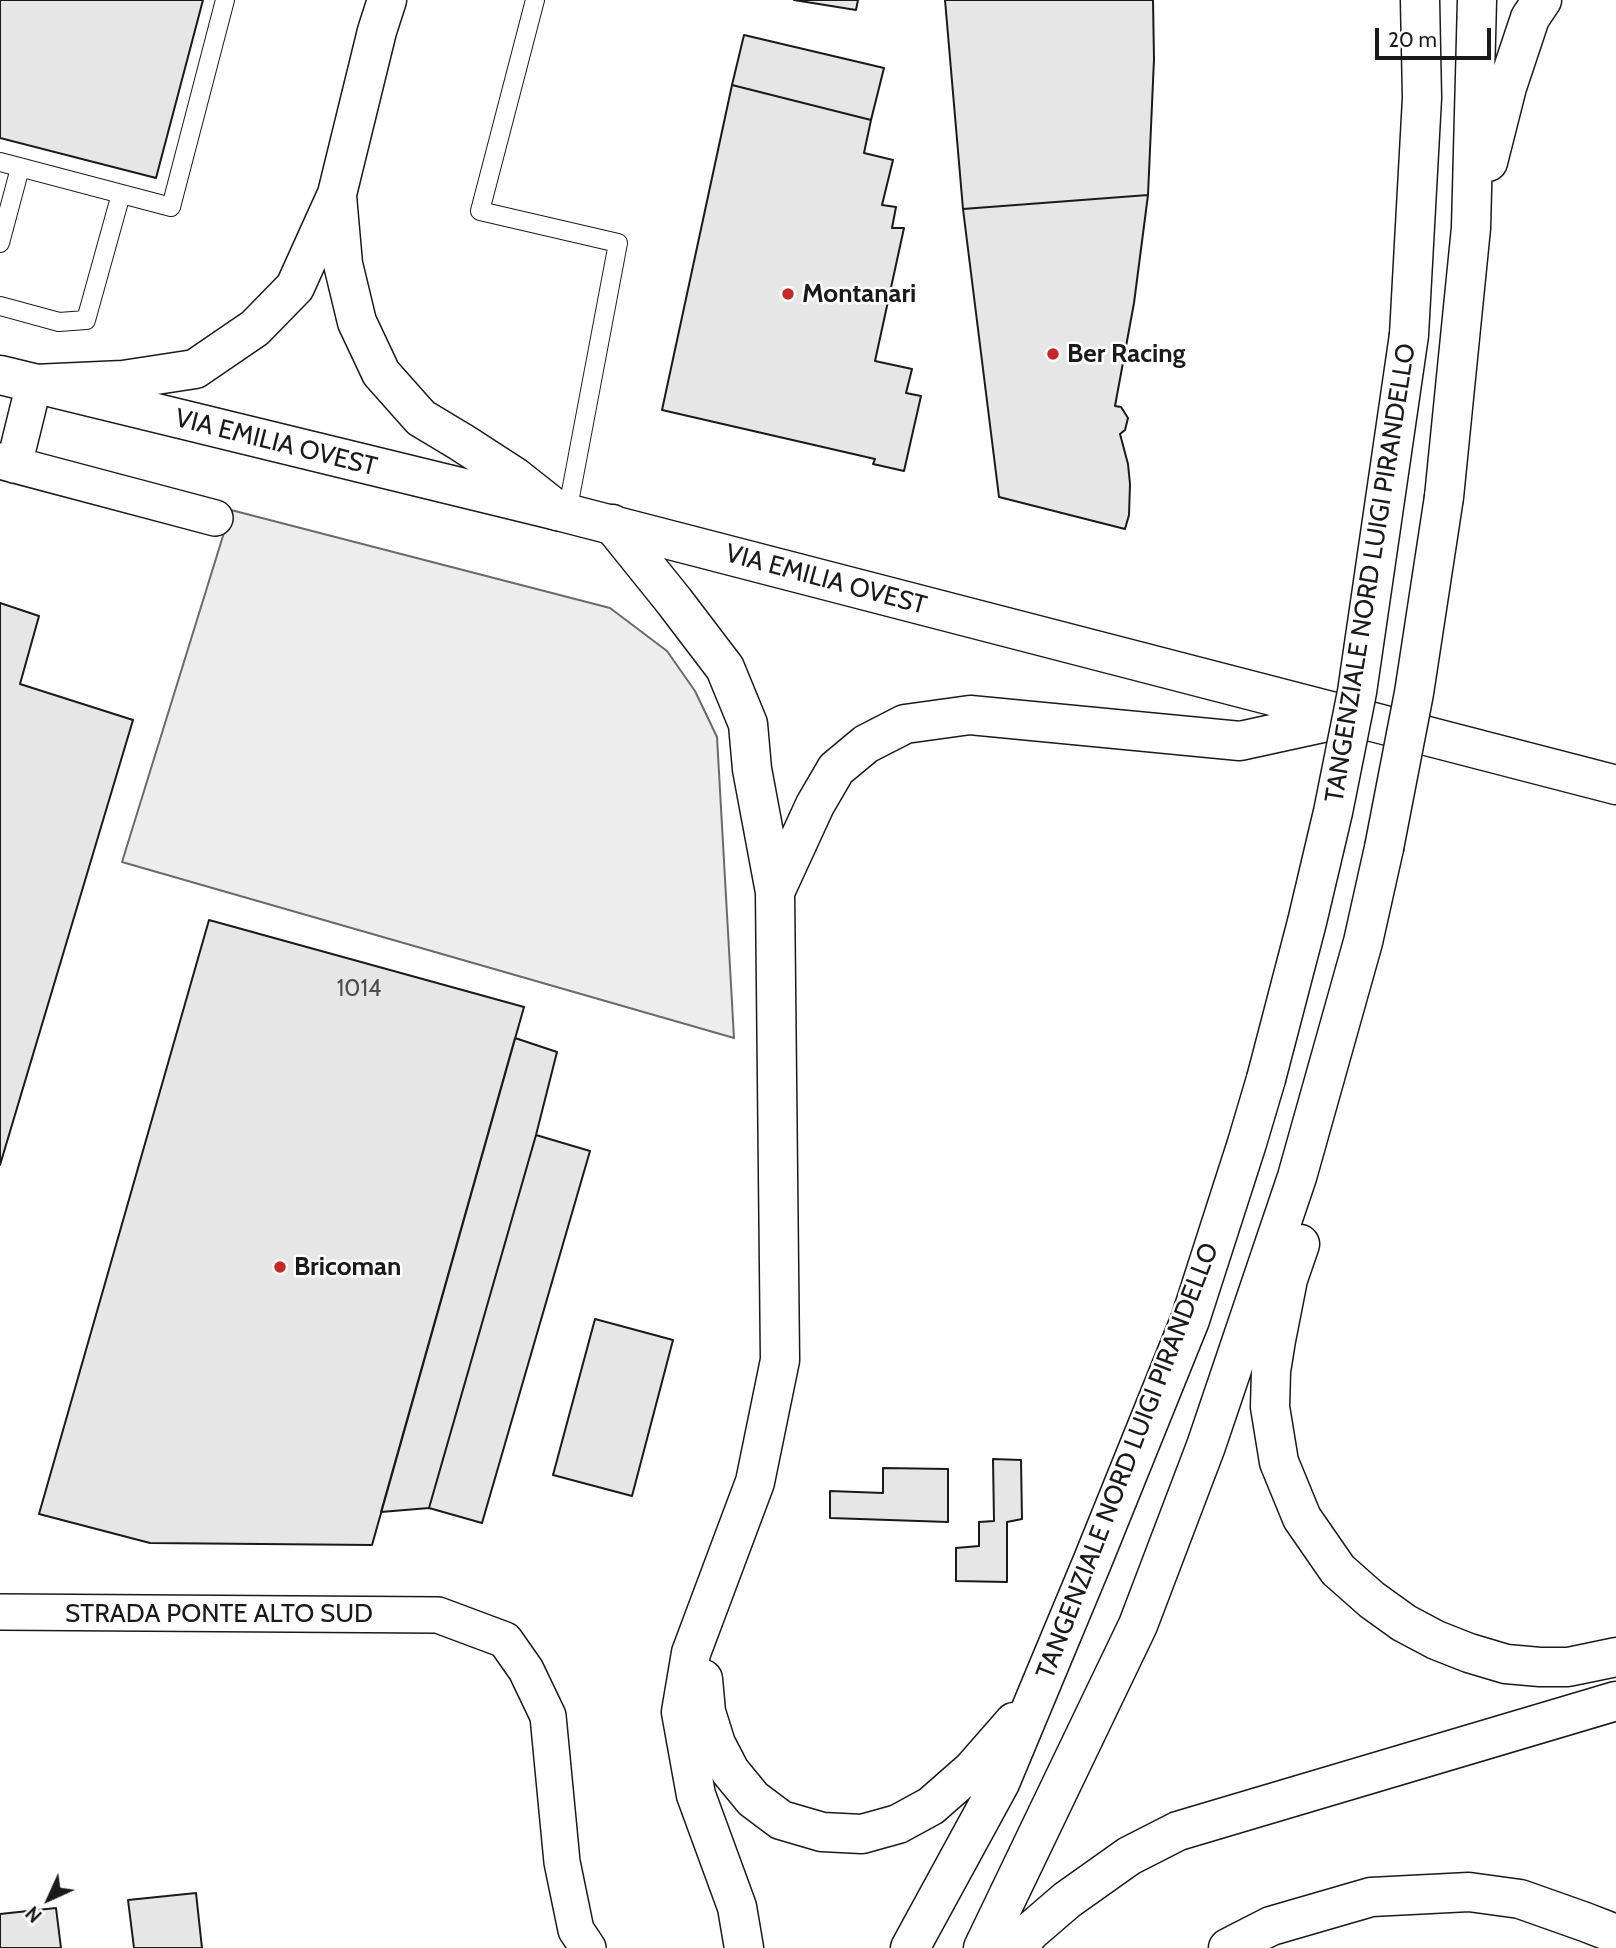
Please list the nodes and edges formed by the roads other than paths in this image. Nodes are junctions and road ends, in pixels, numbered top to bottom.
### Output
1 (225, 0) edge
2 (387, 0) edge
3 (535, 0) edge
4 (1420, 0) edge
5 (1477, 0) edge
6 (1542, 0) edge
7 (0, 162) edge
8 (20, 167) junction
9 (121, 194) junction
10 (337, 194) junction
11 (1471, 228) junction
12 (0, 243) edge
13 (0, 306) edge
14 (17, 380) edge
15 (7, 463) edge
16 (562, 512) junction
17 (215, 518) dead end
18 (612, 524) junction
19 (1350, 717) junction
20 (1616, 785) edge
21 (775, 892) junction
22 (1318, 1105) junction
23 (0, 1612) edge
24 (700, 1628) junction
25 (1616, 1657) edge
26 (1034, 1699) junction
27 (1616, 1701) edge
28 (1616, 1934) edge
29 (588, 1948) edge
30 (744, 1948) edge
31 (910, 1948) edge
32 (983, 1948) edge
33 (1016, 1948) edge
34 (1228, 1948) edge

1 - 9 lane
2 - 10 main road
3 - 16 lane
4 - 26 main road, TANGENZIALE NORD LUIGI PIRANDELLO, bridge
5 - 11 main road, TANGENZIALE NORD LUIGI PIRANDELLO
6 - 11 main road
7 - 8 lane
8 - 9 lane
8 - 12 lane
9 - 13 lane
10 - 14 main road
10 - 16 main road
11 - 22 main road, TANGENZIALE NORD LUIGI PIRANDELLO, bridge
14 - 15 street
14 - 16 main road, VIA EMILIA OVEST
15 - 17 street
16 - 18 main road, VIA EMILIA OVEST
18 - 19 main road, VIA EMILIA OVEST
18 - 21 main road
19 - 20 main road, VIA EMILIA OVEST
19 - 21 main road
21 - 24 main road
22 - 25 main road
22 - 32 main road, TANGENZIALE NORD LUIGI PIRANDELLO
23 - 29 street, STRADA PONTE ALTO SUD
24 - 26 main road
24 - 30 main road
26 - 31 main road, TANGENZIALE NORD LUIGI PIRANDELLO
27 - 33 main road
28 - 34 main road

